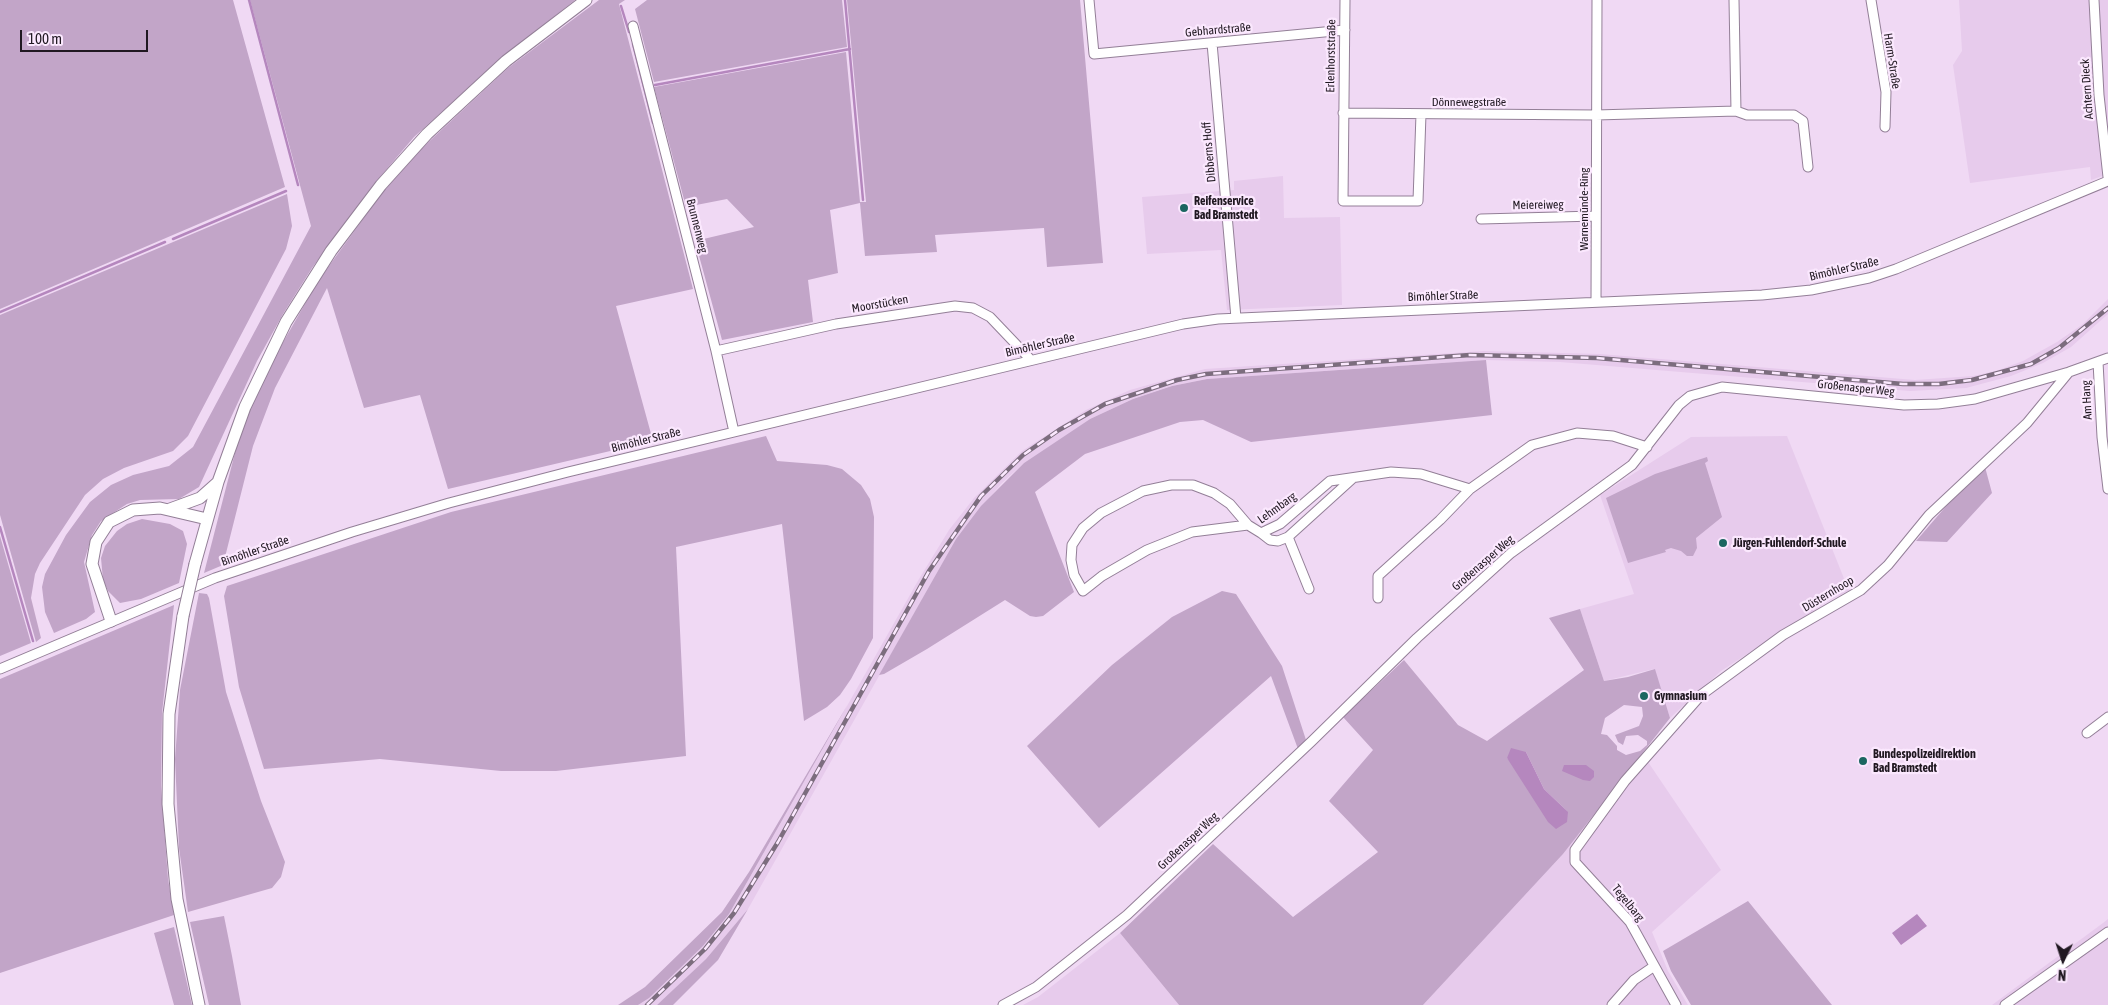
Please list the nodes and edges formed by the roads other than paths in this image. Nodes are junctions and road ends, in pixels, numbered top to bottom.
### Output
1 (586, 0) edge
2 (1089, 0) edge
3 (1345, 0) edge
4 (1597, 0) edge
5 (1734, 0) edge
6 (1871, 0) edge
7 (2094, 0) edge
8 (633, 26) dead end
9 (1345, 30) junction
10 (1212, 43) junction
11 (1736, 111) junction
12 (1342, 113) junction
13 (1421, 114) junction
14 (1596, 115) junction
15 (1885, 127) dead end
16 (1808, 167) dead end
17 (2108, 176) edge
18 (2108, 181) edge
19 (1596, 216) junction
20 (1481, 218) dead end
21 (1596, 302) junction
22 (1236, 318) junction
23 (716, 351) junction
24 (2108, 358) edge
25 (1030, 360) junction
26 (2098, 362) junction
27 (2069, 372) junction
28 (734, 432) junction
29 (2105, 437) edge
30 (1647, 447) junction
31 (1352, 479) junction
32 (218, 482) junction
33 (1470, 489) junction
34 (2108, 489) edge
35 (169, 509) junction
36 (207, 519) junction
37 (1248, 525) junction
38 (1261, 533) junction
39 (1288, 537) junction
40 (1309, 589) dead end
41 (1378, 598) dead end
42 (111, 621) junction
43 (0, 669) edge
44 (2108, 717) edge
45 (2087, 733) dead end
46 (1575, 862) joint
47 (2108, 932) edge
48 (1654, 967) junction
49 (199, 1005) edge
50 (1003, 1005) edge
51 (1612, 1005) edge
52 (1676, 1005) edge
53 (2005, 1005) edge

1 - 32 main road
2 - 10 street, Gebhardstraße
3 - 9 street, Erlenhorststraße
4 - 14 street, Warnemünde-Ring
5 - 11 street
6 - 15 street, Harm-Straße
7 - 17 street, Achtern Dieck
8 - 23 street, Brunnenweg
9 - 10 street, Gebhardstraße
9 - 12 street, Erlenhorststraße
10 - 22 street, Dibberns Hoff
11 - 14 street
11 - 16 street
12 - 13 street, Dönnewegstraße
12 - 13 street, Erlenhorststraße
13 - 14 street, Dönnewegstraße
14 - 19 street, Warnemünde-Ring
18 - 21 street, Bimöhler Straße
19 - 20 street, Meiereiweg
19 - 21 street, Warnemünde-Ring
21 - 22 street, Bimöhler Straße
22 - 25 street, Bimöhler Straße
23 - 25 street, Moorstücken
23 - 28 street, Brunnenweg
24 - 26 street
25 - 28 street, Bimöhler Straße
26 - 27 street
26 - 29 street, Am Hang
27 - 30 street, Großenasper Weg
27 - 46 street, Düsternhoop
28 - 42 street, Bimöhler Straße
29 - 34 street, Am Hang
30 - 33 street
30 - 50 street, Großenasper Weg
31 - 33 street, Lehmbarg
31 - 38 street, Lehmbarg
31 - 39 street
32 - 35 main road
32 - 36 main road
33 - 41 street
35 - 36 main road
35 - 42 main road
36 - 49 main road, bridge
37 - 37 street
37 - 38 street
38 - 39 street, Lehmbarg
39 - 40 street
42 - 43 street, Bimöhler Straße
44 - 45 street
46 - 48 street, Tegelbarg
47 - 53 street
48 - 51 street
48 - 52 street, Tegelbarg

